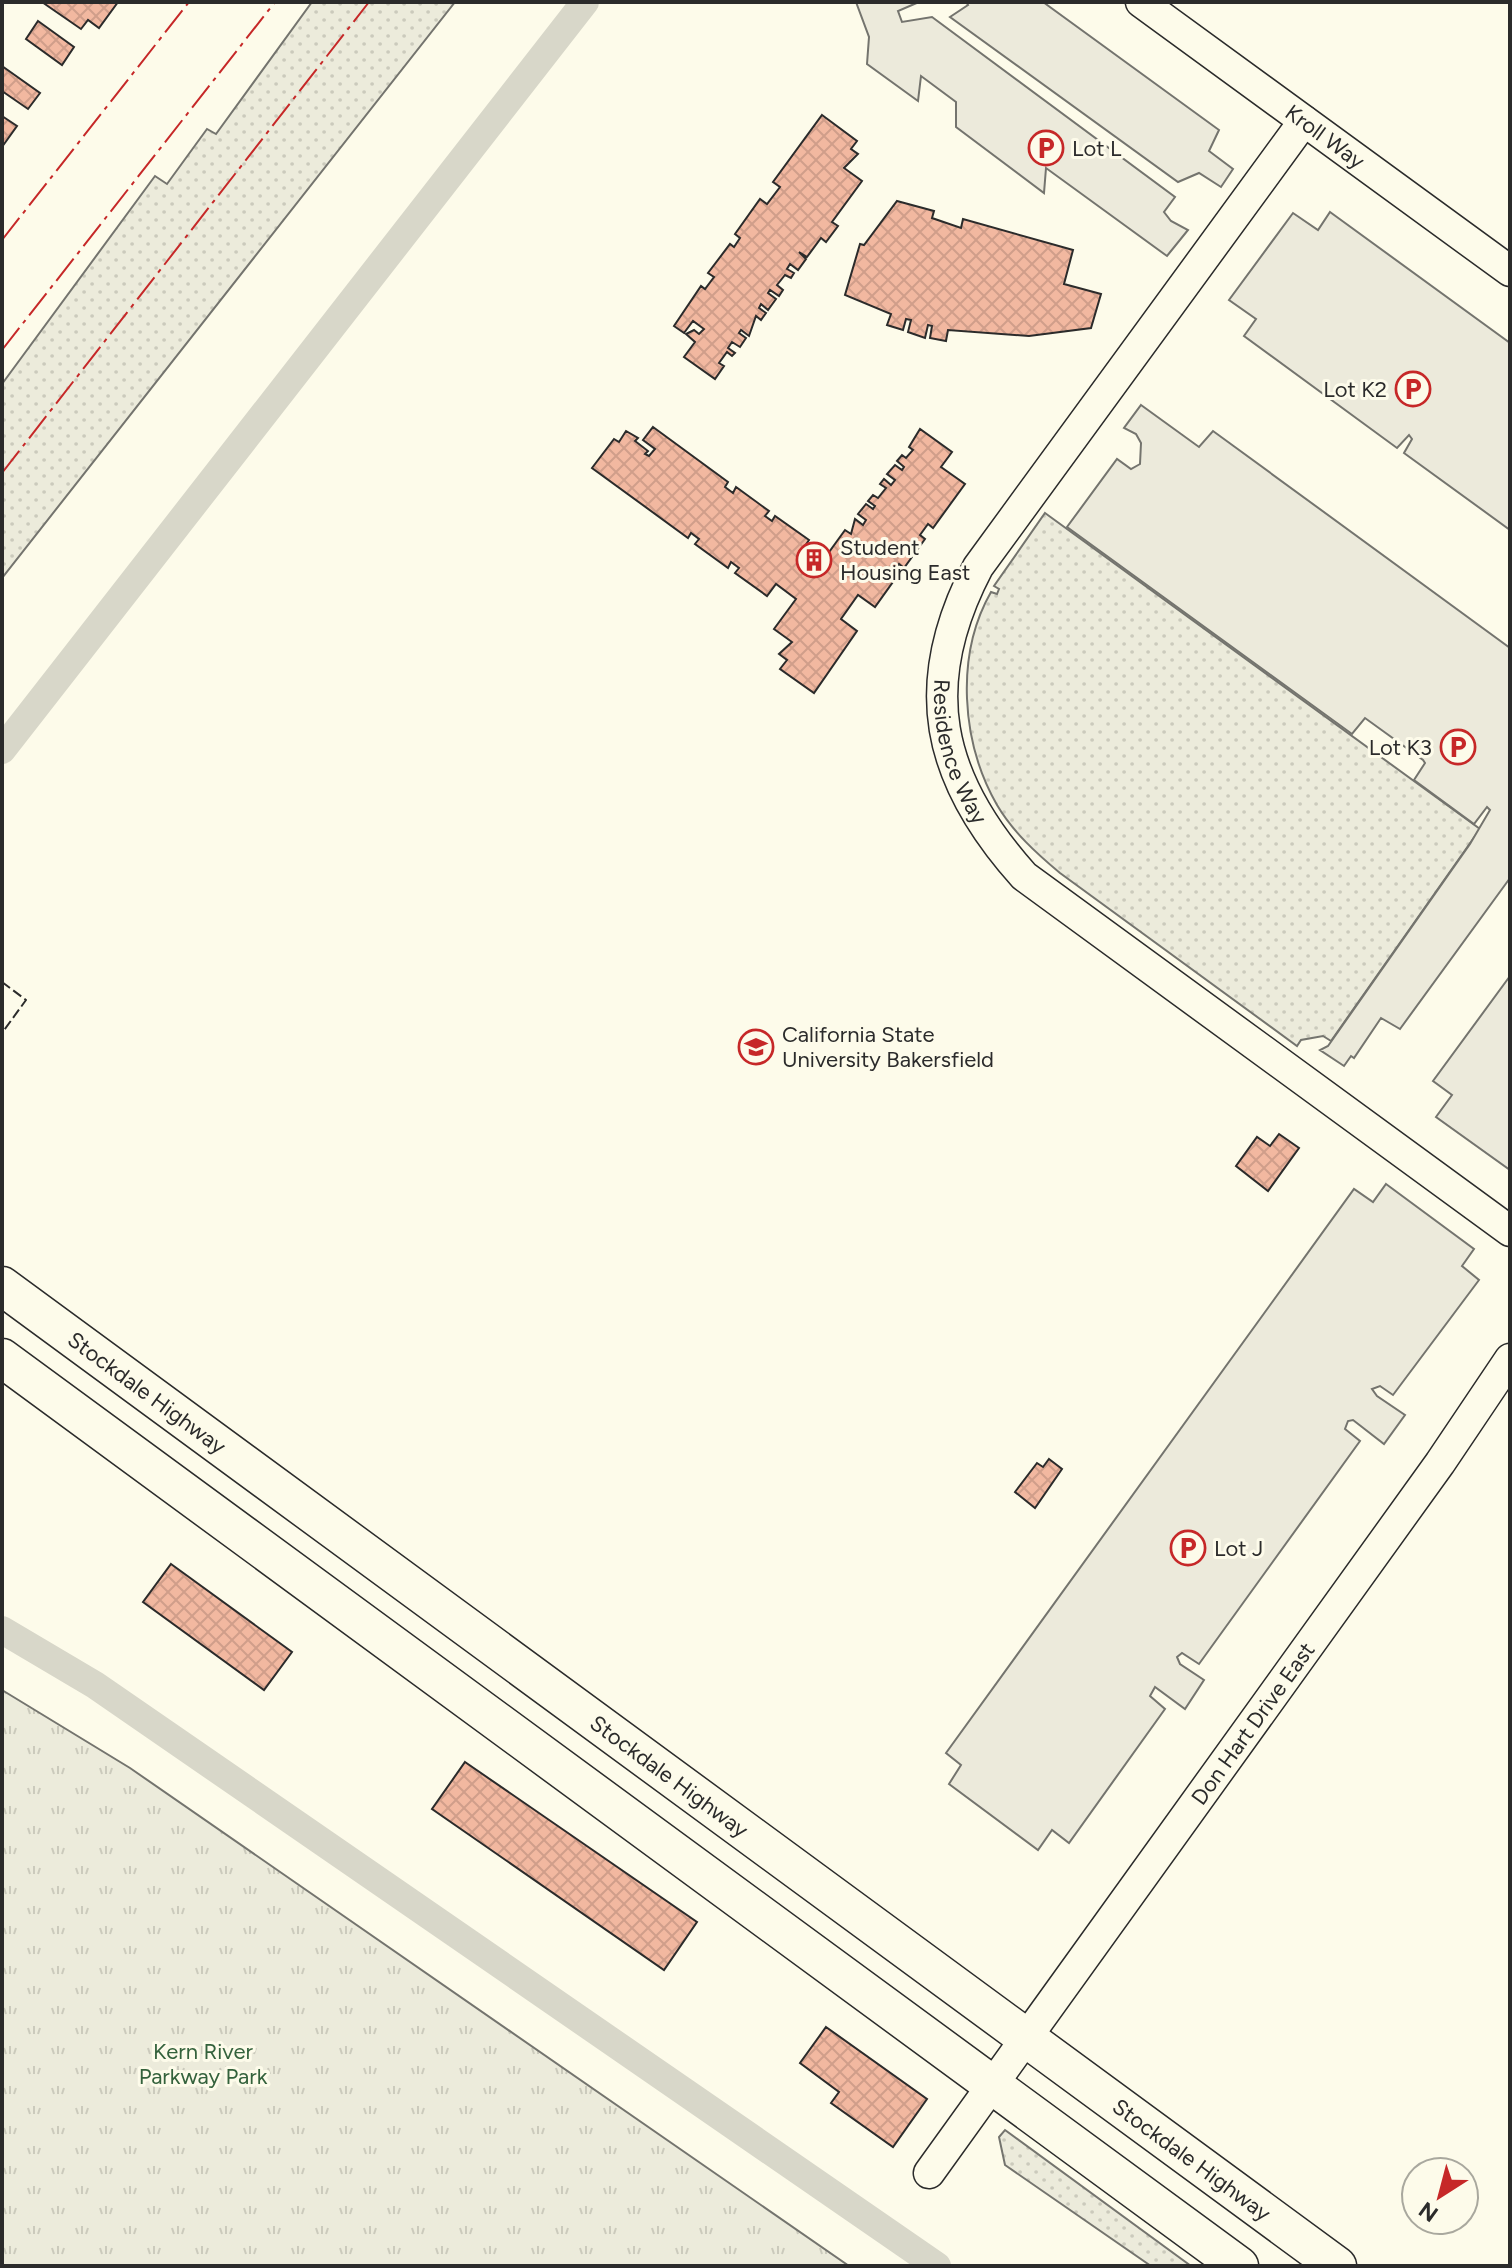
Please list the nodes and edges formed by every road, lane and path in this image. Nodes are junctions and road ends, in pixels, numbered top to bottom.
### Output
1 (1141, 2) edge
2 (1304, 121) junction
3 (1510, 271) edge
4 (1510, 1231) edge
5 (2, 1286) edge
6 (2, 1317) edge
7 (74, 1338) junction
8 (2, 1358) edge
9 (1510, 1359) edge
10 (1025, 2037) junction
11 (992, 2084) junction
12 (929, 2173) dead end
13 (1239, 2266) edge
14 (1337, 2266) edge

1 - 2 street, Kroll Way
2 - 3 street, Kroll Way
2 - 4 street, Residence Way
5 - 7 main road, Stockdale Highway
6 - 7 main road
7 - 10 main road, Stockdale Highway
8 - 11 main road
9 - 10 street, Don Hart Drive East
10 - 11 street, Don Hart Drive East
10 - 14 main road, Stockdale Highway
11 - 12 street, Don Hart Drive East
11 - 13 main road

